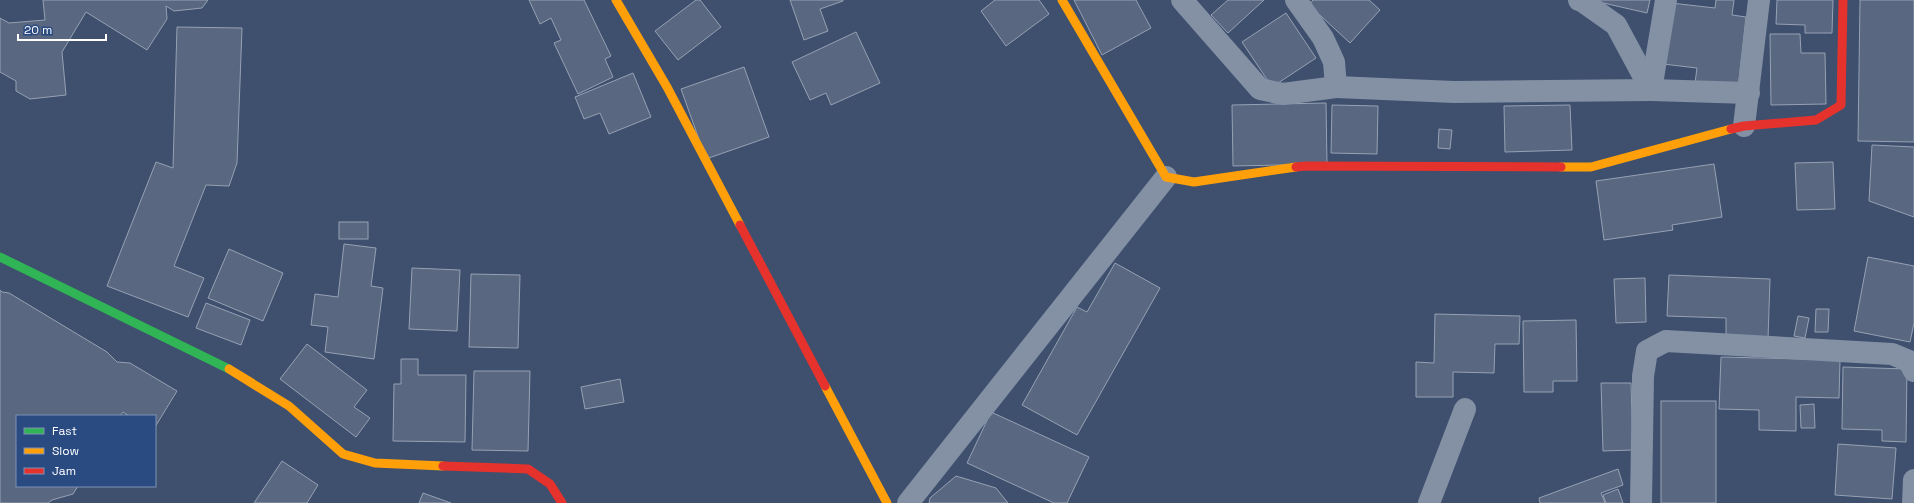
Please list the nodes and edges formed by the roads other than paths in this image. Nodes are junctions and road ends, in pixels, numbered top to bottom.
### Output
1 (616, 0) edge
2 (1062, 0) edge
3 (1182, 0) edge
4 (1296, 0) edge
5 (1581, 0) edge
6 (1666, 0) edge
7 (1759, 0) edge
8 (1843, 0) edge
9 (1336, 87) junction
10 (1651, 90) junction
11 (1749, 94) junction
12 (1744, 126) junction
13 (1166, 176) junction
14 (0, 257) edge
15 (1914, 371) edge
16 (1465, 409) dead end
17 (1914, 480) edge
18 (562, 503) edge
19 (887, 503) edge
20 (908, 503) edge
21 (1429, 503) edge
22 (1641, 503) edge
23 (1913, 503) edge

1 - 19 street
2 - 13 street
3 - 9 street
4 - 9 street
5 - 10 street
6 - 10 street
7 - 11 street
8 - 12 street
9 - 10 street
10 - 11 street
11 - 12 street
12 - 13 street
13 - 20 street
14 - 18 street
15 - 22 street
16 - 21 street
17 - 23 street

